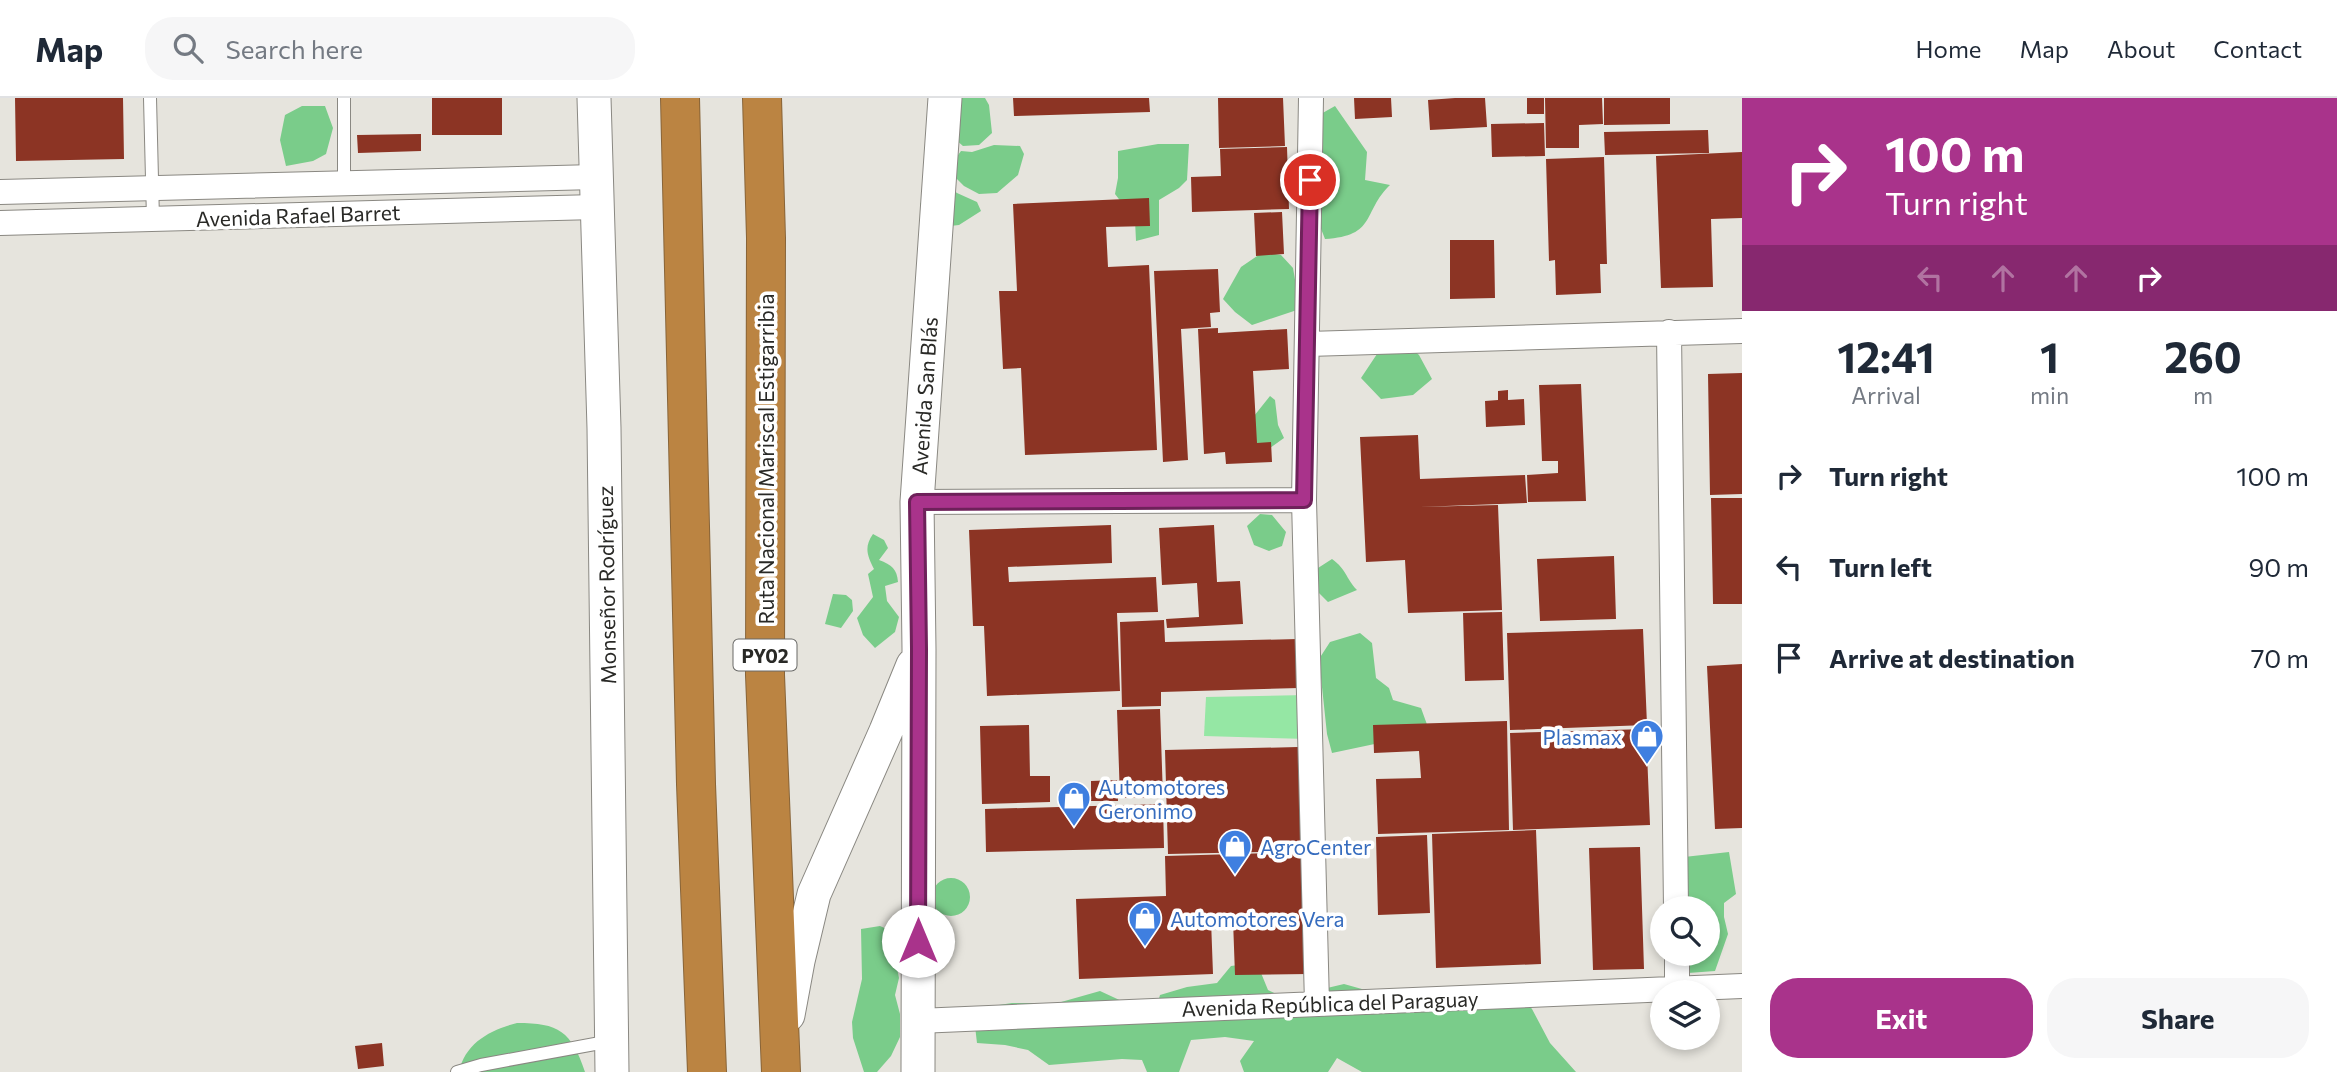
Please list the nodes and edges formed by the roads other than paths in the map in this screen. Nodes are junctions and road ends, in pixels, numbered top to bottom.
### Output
1 (150, 98) edge
2 (344, 98) edge
3 (594, 98) edge
4 (680, 98) edge
5 (762, 98) edge
6 (945, 98) edge
7 (1311, 98) edge
8 (344, 183) junction
9 (152, 188) junction
10 (0, 192) edge
11 (596, 192) junction
12 (153, 219) junction
13 (0, 223) edge
14 (1742, 331) edge
15 (1669, 332) junction
16 (1308, 344) junction
17 (1304, 500) junction
18 (917, 502) junction
19 (919, 649) junction
20 (1676, 896) edge
21 (1742, 986) edge
22 (1720, 987) edge
23 (1650, 989) edge
24 (1317, 1004) junction
25 (918, 1021) junction
26 (706, 1033) junction
27 (611, 1056) edge
28 (781, 1065) edge
29 (457, 1072) edge
30 (695, 1072) edge
31 (707, 1072) edge
32 (918, 1072) edge

1 - 9 lane
2 - 8 lane
3 - 11 street, Monseñor Rodríguez
4 - 26 highway
5 - 28 highway, Ruta Nacional Mariscal Estigarribia / PY02
6 - 18 street, Avenida San Blás
7 - 16 street
8 - 9 street, Avenida Rafael Barret
8 - 11 street, Avenida Rafael Barret
9 - 10 street, Avenida Rafael Barret
9 - 12 lane
11 - 12 street, Avenida Rafael Barret
11 - 27 street, Monseñor Rodríguez
12 - 13 street, Avenida Rafael Barret
14 - 15 street
15 - 16 street
15 - 20 street
16 - 17 street
17 - 18 street
17 - 24 street
18 - 19 street, Avenida San Blás
19 - 25 street, Avenida San Blás
19 - 28 street
21 - 22 street, Avenida República del Paraguay
23 - 24 street, Avenida República del Paraguay
24 - 25 street, Avenida República del Paraguay
25 - 32 street, Avenida San Blás
26 - 30 street
26 - 31 highway
27 - 29 lane

